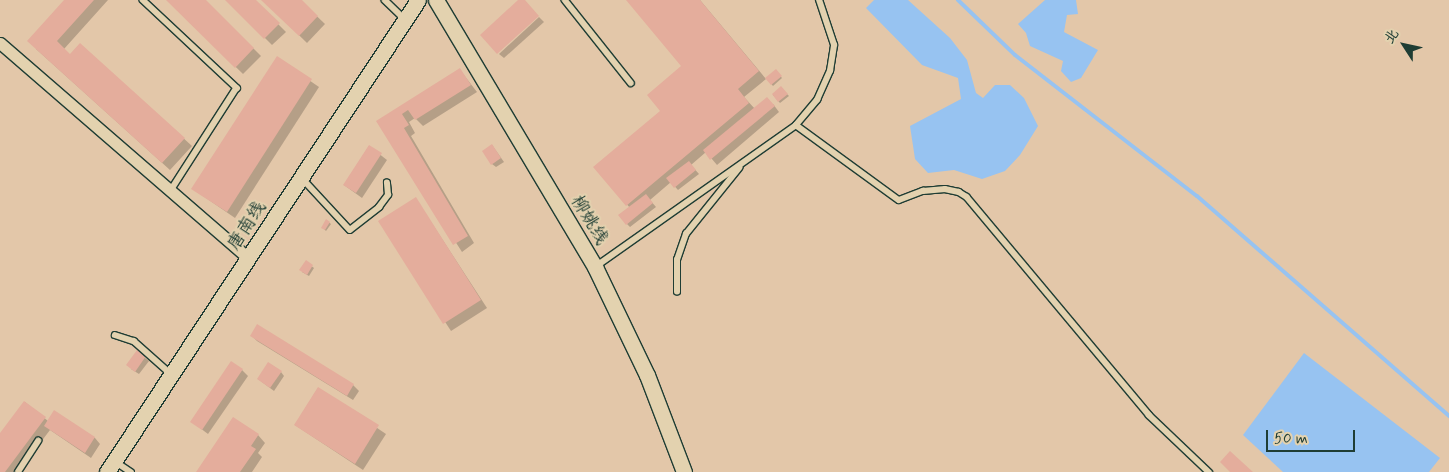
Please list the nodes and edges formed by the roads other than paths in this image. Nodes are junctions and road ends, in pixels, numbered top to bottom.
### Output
1 (143, 0) edge
2 (385, 0) edge
3 (418, 0) edge
4 (436, 0) edge
5 (565, 0) edge
6 (820, 0) edge
7 (405, 19) junction
8 (0, 42) edge
9 (631, 83) dead end
10 (796, 125) junction
11 (743, 163) junction
12 (301, 177) junction
13 (387, 183) dead end
14 (171, 191) junction
15 (248, 258) junction
16 (595, 267) junction
17 (676, 292) dead end
18 (115, 335) dead end
19 (171, 374) junction
20 (38, 441) dead end
21 (111, 467) edge
22 (18, 472) edge
23 (131, 472) edge
24 (684, 472) edge
25 (1209, 472) edge

1 - 14 lane
2 - 7 lane
3 - 7 street, 唐南线
4 - 16 street, 柳姚线
5 - 9 lane
6 - 10 lane
7 - 12 street, 唐南线
8 - 14 street
10 - 11 lane
10 - 25 lane
11 - 16 lane
11 - 17 lane
12 - 13 lane
12 - 15 street, 唐南线
14 - 15 street
15 - 19 street, 唐南线
16 - 24 street, 柳姚线
18 - 19 lane
19 - 21 street, 唐南线
20 - 22 lane
21 - 23 lane

